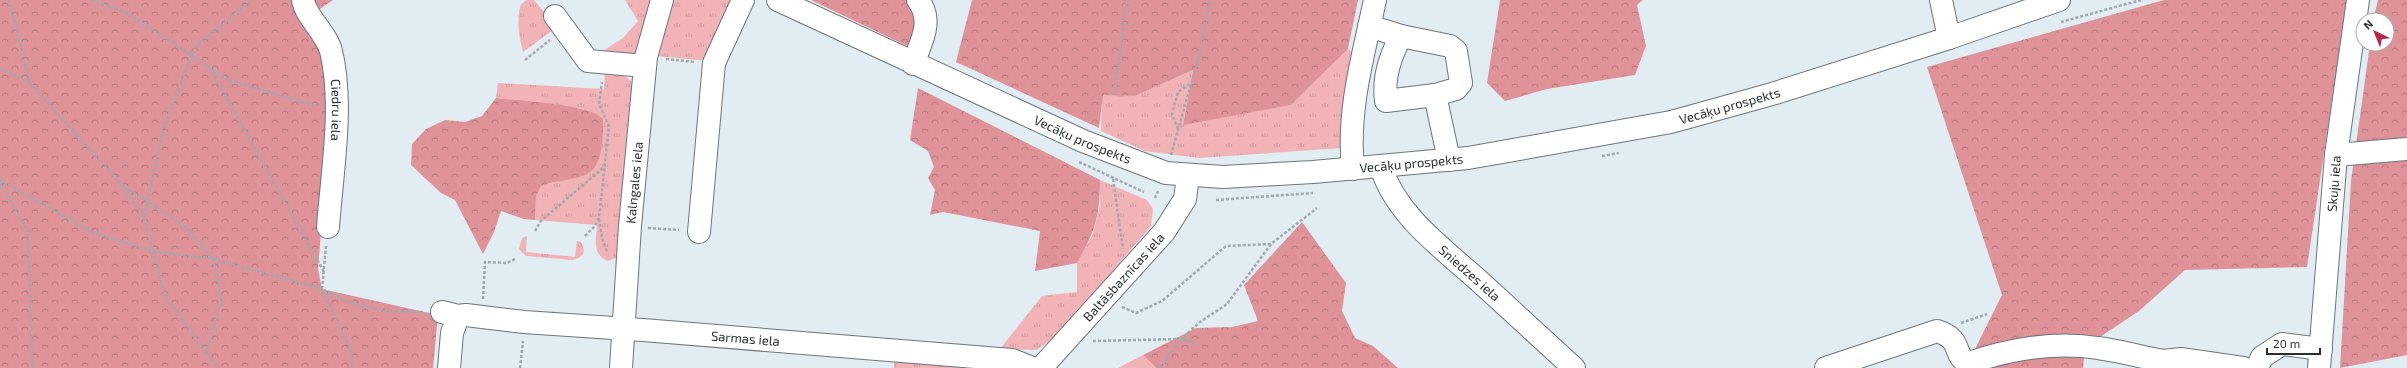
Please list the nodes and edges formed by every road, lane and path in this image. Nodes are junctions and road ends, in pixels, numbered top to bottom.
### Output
1 (9, 0) edge
2 (92, 0) edge
3 (252, 0) edge
4 (303, 0) edge
5 (662, 0) edge
6 (743, 0) edge
7 (778, 0) edge
8 (918, 0) edge
9 (1127, 0) edge
10 (1210, 0) edge
11 (1375, 0) edge
12 (1941, 0) edge
13 (2060, 0) edge
14 (2358, 0) edge
15 (560, 23) joint
16 (1369, 26) junction
17 (1401, 36) junction
18 (1950, 38) junction
19 (192, 56) junction
20 (526, 60) dead end
21 (645, 62) junction
22 (714, 63) junction
23 (913, 64) junction
24 (0, 68) edge
25 (210, 68) junction
26 (30, 83) junction
27 (1192, 83) junction
28 (1114, 95) dead end
29 (1435, 95) junction
30 (599, 104) dead end
31 (338, 112) junction
32 (1178, 129) junction
33 (2407, 149) edge
34 (2336, 155) junction
35 (1449, 160) junction
36 (604, 167) junction
37 (1381, 167) junction
38 (1353, 169) junction
39 (1166, 173) junction
40 (1188, 176) junction
41 (1113, 179) dead end
42 (0, 181) edge
43 (120, 183) junction
44 (1155, 198) dead end
45 (149, 201) junction
46 (1318, 208) dead end
47 (144, 217) junction
48 (599, 218) junction
49 (630, 226) junction
50 (328, 227) joint
51 (535, 231) dead end
52 (699, 232) joint
53 (585, 236) dead end
54 (1272, 244) junction
55 (153, 251) junction
56 (609, 256) dead end
57 (1124, 256) dead end
58 (213, 259) junction
59 (515, 259) dead end
60 (324, 272) junction
61 (322, 289) junction
62 (1103, 299) junction
63 (450, 314) junction
64 (482, 317) junction
65 (524, 322) junction
66 (624, 330) junction
67 (1181, 339) junction
68 (1064, 342) junction
69 (1198, 344) dead end
70 (206, 351) junction
71 (2320, 358) edge
72 (888, 359) edge
73 (2163, 365) edge
74 (1969, 366) edge
75 (32, 368) edge
76 (218, 368) edge
77 (353, 368) edge
78 (449, 368) edge
79 (520, 368) edge
80 (621, 368) edge
81 (1032, 368) edge
82 (1042, 368) edge
83 (1160, 368) edge
84 (1574, 368) edge
85 (1826, 368) edge
86 (2243, 368) edge
87 (2256, 368) edge

1 - 26 path
2 - 19 path
3 - 19 path
4 - 31 street, Ciedru iela
5 - 21 street, Kalngales iela
6 - 22 street
7 - 23 street, Vecāķu prospekts
8 - 23 street
9 - 28 path
10 - 27 path
11 - 16 street
12 - 18 street
13 - 18 street, Vecāķu prospekts
14 - 34 street, Skuju iela
15 - 20 path
15 - 21 street
16 - 17 street
16 - 38 street
17 - 29 street
17 - 29 street
18 - 35 street, Vecāķu prospekts
19 - 25 path
19 - 45 path
21 - 22 path
21 - 49 street, Kalngales iela
22 - 52 street
23 - 39 street, Vecāķu prospekts
24 - 26 path
25 - 31 path
25 - 60 path
26 - 43 path
27 - 32 path
27 - 32 path
29 - 35 street
30 - 36 path
31 - 50 street, Ciedru iela
32 - 39 path
33 - 34 street
34 - 71 street, Skuju iela
35 - 37 street, Vecāķu prospekts
36 - 48 path
36 - 51 path
37 - 38 street, Vecāķu prospekts
37 - 84 street, Sniedzes iela
38 - 40 street, Vecāķu prospekts
39 - 40 street, Vecāķu prospekts
39 - 44 path
40 - 62 street, Baltāsbaznīcas iela
41 - 57 path
42 - 55 path
42 - 75 path
43 - 45 path
43 - 47 path
45 - 47 path
45 - 58 path
46 - 54 path
47 - 55 path
48 - 53 path
48 - 56 path
49 - 52 path
49 - 66 street, Kalngales iela
50 - 60 path
54 - 62 path
54 - 67 path
55 - 58 path
55 - 70 path
58 - 61 path
58 - 70 path
59 - 64 path
60 - 61 path
61 - 63 path
61 - 77 path
62 - 68 street, Baltāsbaznīcas iela
63 - 64 street, Sarmas iela
63 - 78 street
64 - 65 street, Sarmas iela
65 - 66 street, Sarmas iela
65 - 79 path
66 - 72 street, Sarmas iela
66 - 80 street, Kalngales iela
67 - 68 path
67 - 69 path
67 - 83 path
68 - 82 street, Baltāsbaznīcas iela
70 - 76 path
71 - 87 street
72 - 81 street, Sarmas iela
73 - 74 street
73 - 86 street
74 - 85 street

